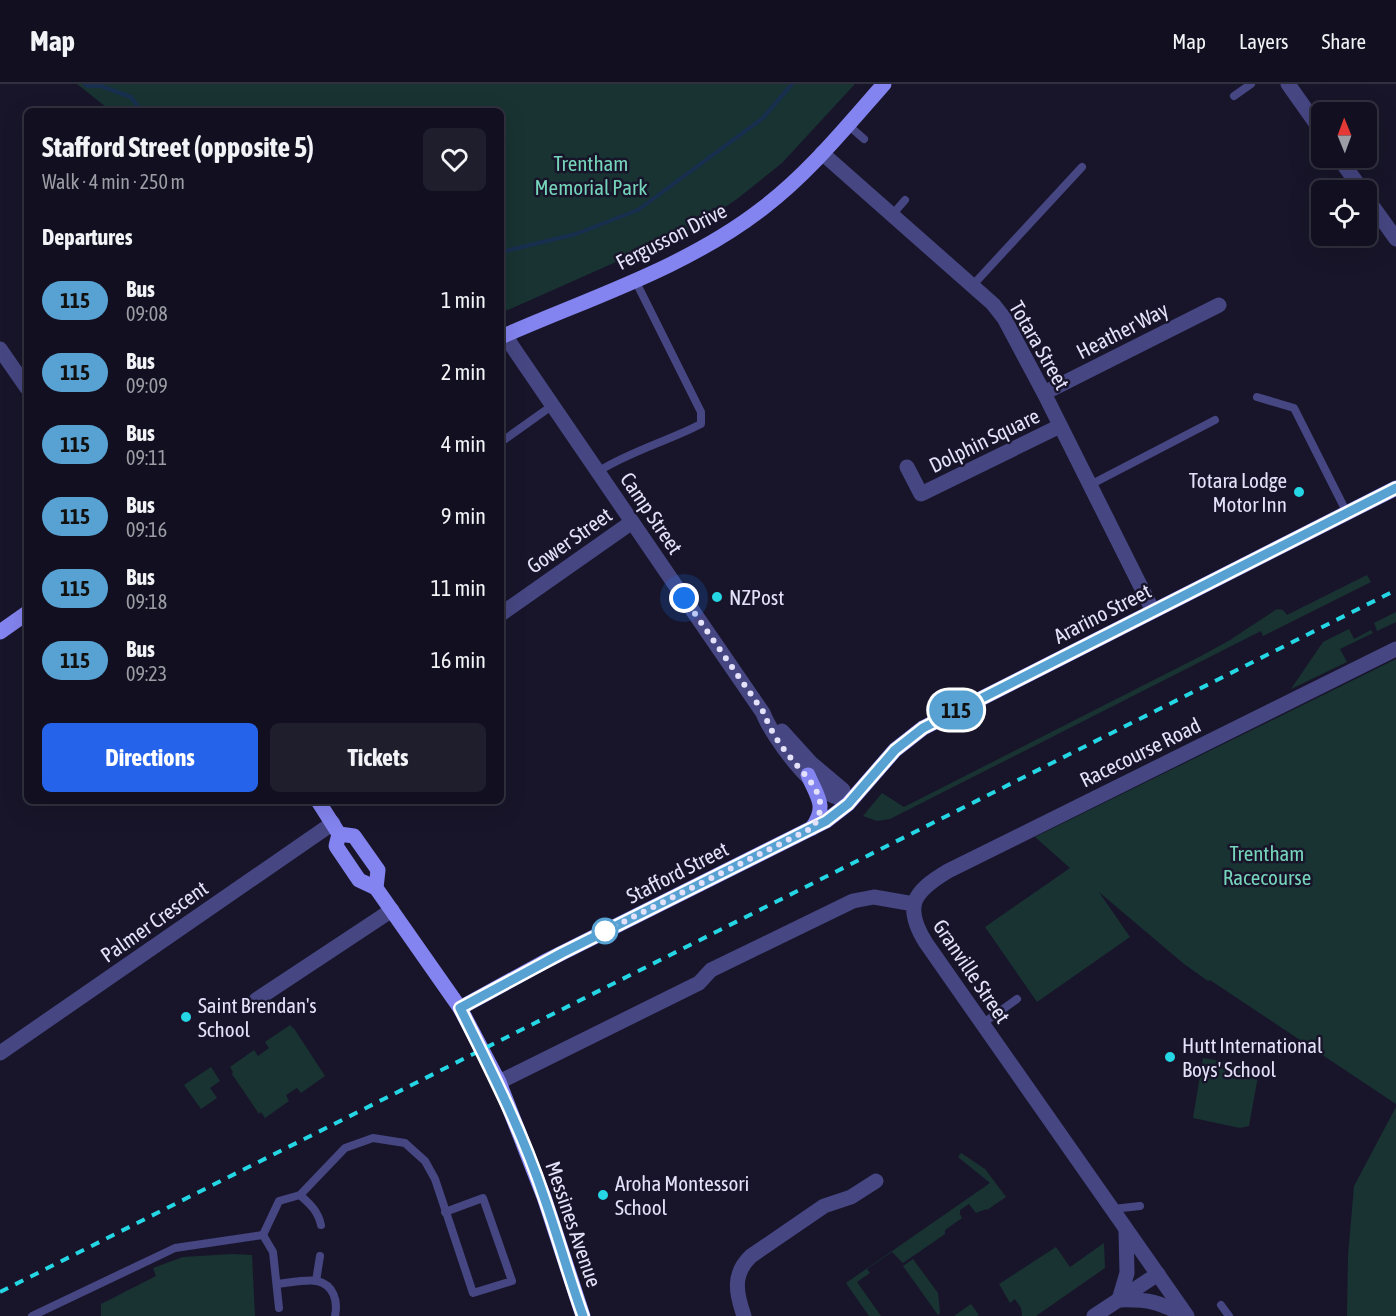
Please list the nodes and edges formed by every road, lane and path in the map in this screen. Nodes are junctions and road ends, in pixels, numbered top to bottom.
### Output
1 (885, 84) edge
2 (1251, 84) edge
3 (1287, 84) edge
4 (1234, 96) dead end
5 (1311, 117) edge
6 (848, 125) junction
7 (864, 139) dead end
8 (822, 153) junction
9 (1082, 167) dead end
10 (905, 200) dead end
11 (1377, 212) edge
12 (893, 214) junction
13 (1396, 239) edge
14 (634, 280) junction
15 (972, 286) junction
16 (1219, 305) dead end
17 (504, 336) edge
18 (0, 349) edge
19 (24, 384) edge
20 (1044, 393) junction
21 (1257, 397) dead end
22 (553, 405) junction
23 (1215, 420) dead end
24 (1060, 426) junction
25 (504, 440) edge
26 (907, 467) dead end
27 (599, 471) junction
28 (1090, 485) junction
29 (1396, 488) edge
30 (1347, 513) junction
31 (632, 522) junction
32 (1153, 610) junction
33 (504, 612) edge
34 (24, 615) edge
35 (0, 632) edge
36 (1396, 648) edge
37 (764, 713) junction
38 (808, 775) junction
39 (845, 801) junction
40 (320, 804) edge
41 (812, 828) junction
42 (336, 829) junction
43 (914, 904) junction
44 (392, 910) junction
45 (1017, 999) dead end
46 (256, 1000) dead end
47 (460, 1008) junction
48 (982, 1024) junction
49 (0, 1053) edge
50 (499, 1082) junction
51 (876, 1181) dead end
52 (300, 1195) junction
53 (1140, 1206) dead end
54 (1113, 1209) junction
55 (445, 1212) junction
56 (321, 1225) dead end
57 (1126, 1229) junction
58 (263, 1235) junction
59 (320, 1256) dead end
60 (1158, 1274) junction
61 (316, 1281) junction
62 (277, 1284) junction
63 (1119, 1300) junction
64 (1221, 1305) dead end
65 (279, 1308) dead end
66 (32, 1316) edge
67 (335, 1316) edge
68 (583, 1316) edge
69 (744, 1316) edge
70 (1094, 1316) edge
71 (1186, 1316) edge
72 (1229, 1316) edge

1 - 6 street, Fergusson Drive
2 - 4 lane
3 - 5 street
6 - 7 lane
6 - 8 street, Fergusson Drive
8 - 12 street, Totara Street
8 - 14 street, Fergusson Drive
9 - 15 lane
10 - 12 lane
11 - 13 street
12 - 15 street, Totara Street
14 - 17 street, Fergusson Drive
14 - 27 lane
15 - 20 street, Totara Street
16 - 20 street, Heather Way
17 - 22 street, Camp Street
18 - 19 street
20 - 24 street, Totara Street
21 - 30 lane
22 - 25 lane
22 - 27 street, Camp Street
23 - 28 lane
24 - 26 street, Dolphin Square
24 - 28 street, Totara Street
27 - 31 street, Camp Street
28 - 32 street, Totara Street
29 - 30 street, Ararino Street
30 - 32 street, Ararino Street
31 - 33 street, Gower Street
31 - 37 street, Camp Street
32 - 39 street, Ararino Street
34 - 35 street
36 - 43 street, Racecourse Road
37 - 38 street, Camp Street
37 - 39 street, Camp Street
38 - 39 street, Camp Street
38 - 41 street
39 - 41 street, Stafford Street
40 - 42 street
41 - 47 street, Stafford Street
42 - 44 street, Messines Avenue
42 - 49 street, Palmer Crescent
43 - 48 street, Granville Street
43 - 50 street, Granville Street
44 - 46 street
44 - 47 street, Messines Avenue
45 - 48 lane
47 - 50 street, Messines Avenue
48 - 54 street, Granville Street
50 - 68 street, Messines Avenue
51 - 69 street
52 - 55 lane
52 - 56 lane
52 - 58 lane
53 - 54 lane
54 - 57 street, Granville Street
55 - 55 lane
57 - 60 street, Granville Street
57 - 63 street
58 - 62 lane
58 - 66 lane
59 - 61 lane
60 - 63 street
60 - 71 street, Granville Street
61 - 62 lane
61 - 67 lane
62 - 65 lane
63 - 70 street
63 - 71 street
64 - 72 lane

